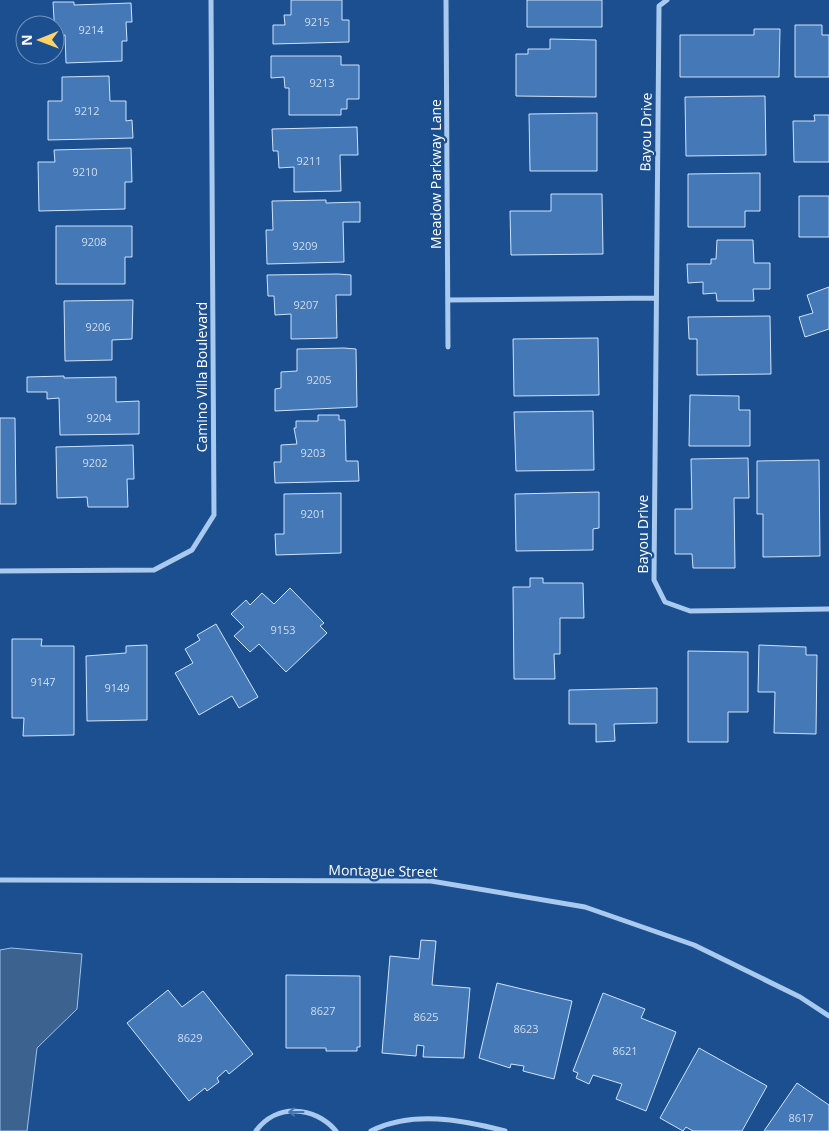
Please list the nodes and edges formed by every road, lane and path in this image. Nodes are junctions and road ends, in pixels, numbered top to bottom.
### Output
1 (211, 0) edge
2 (446, 0) edge
3 (667, 0) edge
4 (656, 298) junction
5 (448, 300) junction
6 (448, 347) dead end
7 (0, 571) edge
8 (829, 609) edge
9 (0, 880) edge
10 (829, 1016) edge
11 (256, 1131) edge
12 (336, 1131) edge
13 (371, 1131) edge
14 (506, 1131) edge

1 - 7 street, Camino Villa Boulevard
2 - 5 street, Meadow Parkway Lane
3 - 4 street, Bayou Drive
4 - 5 street
4 - 8 street, Bayou Drive
5 - 6 street, Meadow Parkway Lane
9 - 10 street, Montague Street
12 -> 11 street
13 - 14 street

